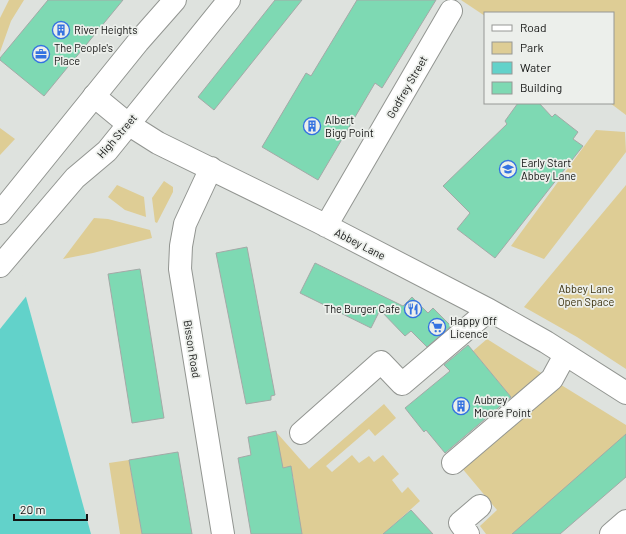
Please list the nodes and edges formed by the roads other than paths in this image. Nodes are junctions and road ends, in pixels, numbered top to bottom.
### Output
1 (175, 0) edge
2 (229, 0) edge
3 (451, 11) dead end
4 (94, 96) junction
5 (128, 124) junction
6 (211, 168) junction
7 (2, 212) edge
8 (326, 226) junction
9 (0, 266) edge
10 (489, 310) junction
11 (565, 355) junction
12 (626, 394) edge
13 (300, 433) dead end
14 (453, 463) dead end
15 (480, 506) dead end
16 (626, 522) edge
17 (223, 534) edge
18 (468, 534) edge
19 (611, 534) edge

1 - 4 street
2 - 5 street, High Street
3 - 8 street, Godfrey Street
4 - 5 street, Abbey Lane
4 - 7 street
5 - 6 street, Abbey Lane
5 - 9 street, High Street
6 - 8 street, Abbey Lane
6 - 17 street, Bisson Road
8 - 10 street, Abbey Lane
10 - 11 street, Abbey Lane
10 - 13 street
11 - 12 street, Abbey Lane
11 - 14 street
15 - 18 street
16 - 19 street

